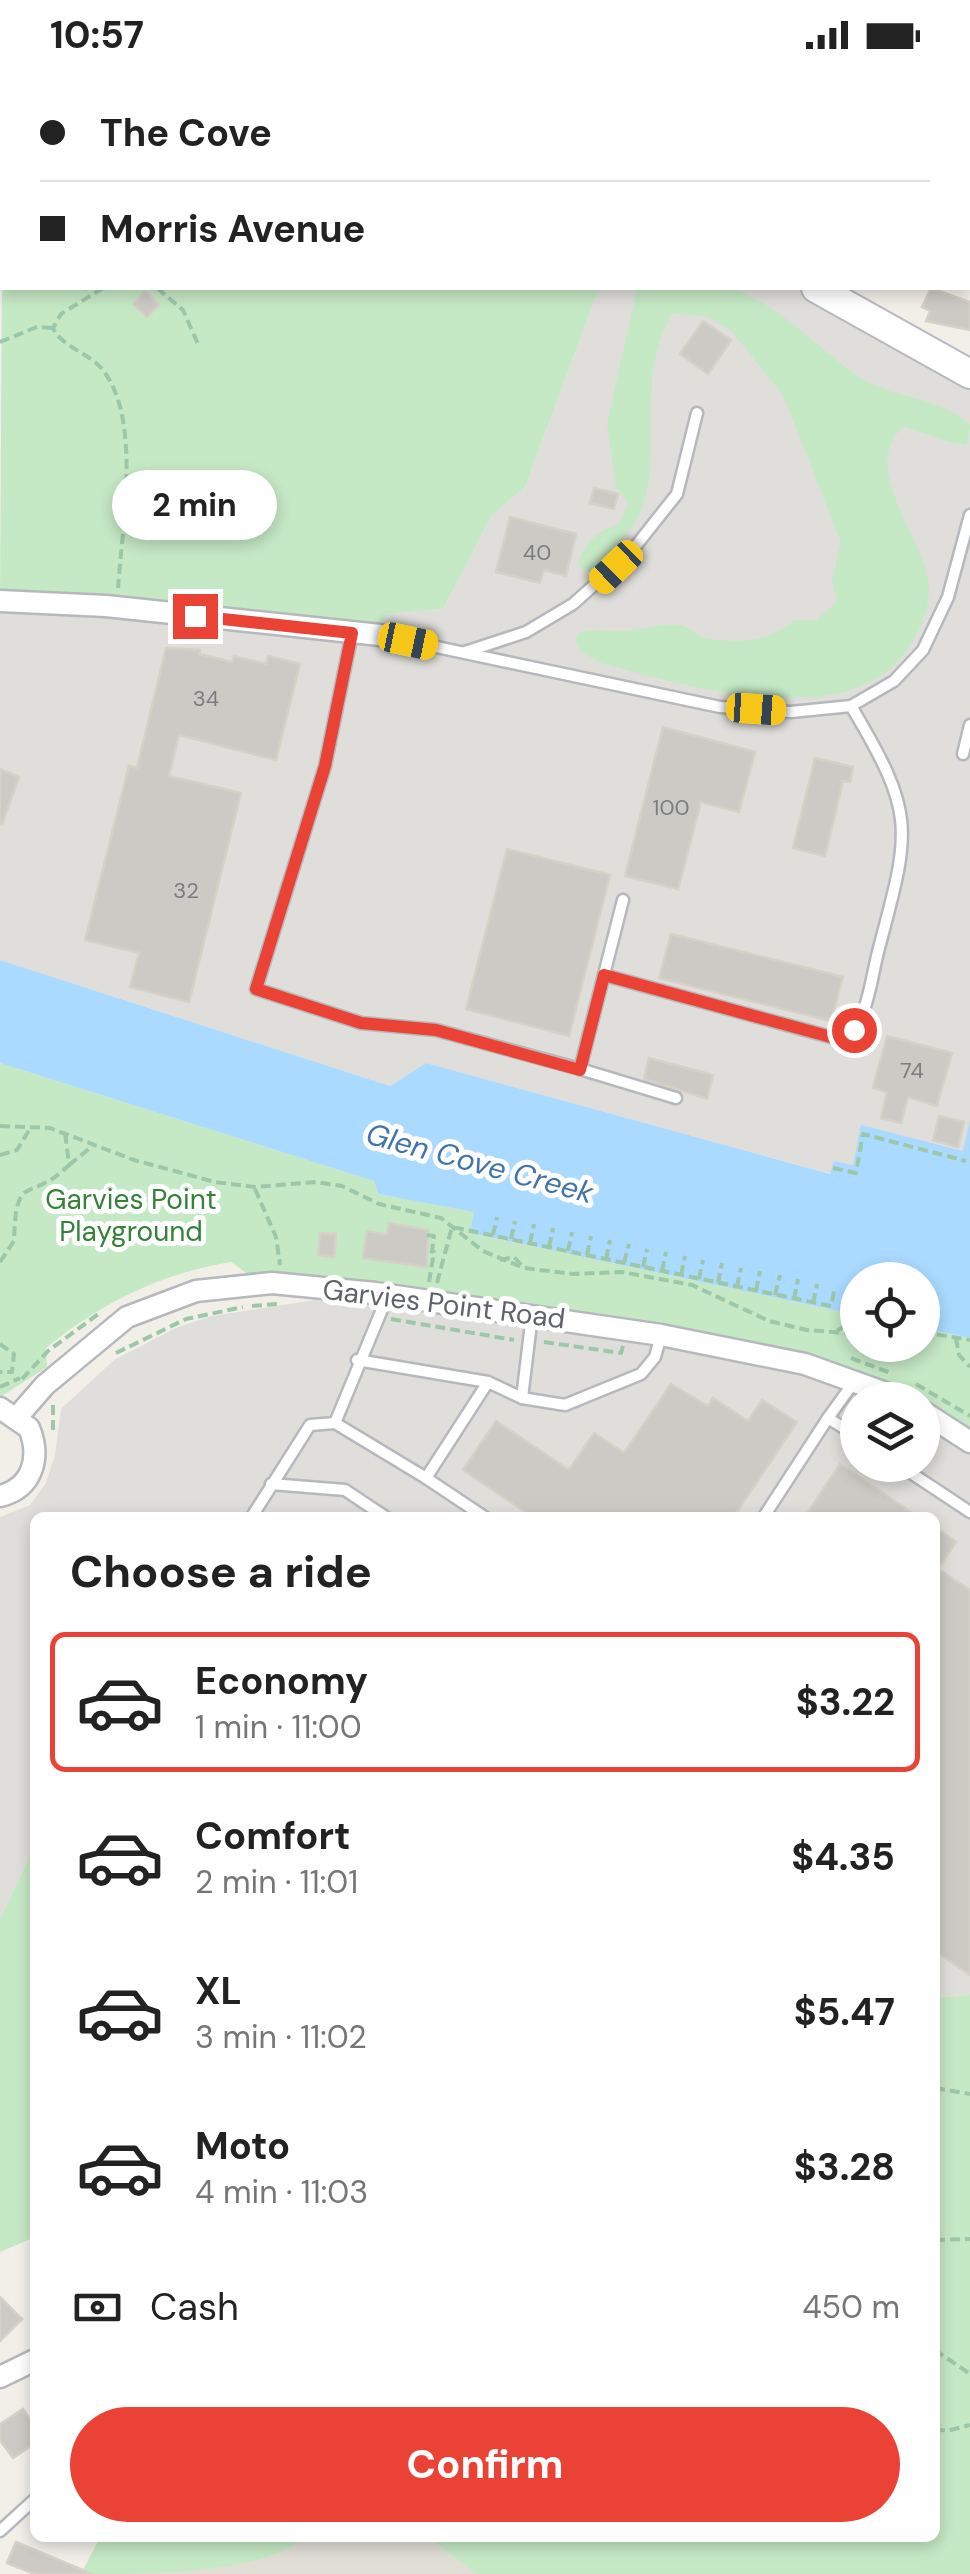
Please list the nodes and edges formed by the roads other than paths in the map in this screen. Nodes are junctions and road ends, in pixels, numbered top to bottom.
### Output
1 (820, 290) edge
2 (970, 374) edge
3 (697, 412) dead end
4 (970, 515) edge
5 (0, 601) edge
6 (352, 633) junction
7 (380, 635) joint
8 (464, 653) junction
9 (851, 706) junction
10 (970, 724) edge
11 (963, 754) dead end
12 (624, 900) dead end
13 (604, 975) junction
14 (580, 1070) junction
15 (676, 1098) dead end
16 (388, 1294) junction
17 (532, 1315) junction
18 (661, 1335) junction
19 (358, 1360) junction
20 (856, 1379) junction
21 (488, 1382) junction
22 (863, 1382) edge
23 (522, 1398) junction
24 (9, 1412) edge
25 (828, 1418) junction
26 (940, 1422) edge
27 (335, 1423) junction
28 (840, 1426) edge
29 (970, 1442) edge
30 (426, 1478) junction
31 (925, 1482) edge
32 (271, 1484) junction
33 (0, 1496) edge
34 (254, 1512) edge
35 (378, 1512) edge
36 (477, 1512) edge
37 (767, 1512) edge
38 (970, 1512) edge
39 (30, 2362) edge
40 (0, 2377) edge
41 (30, 2504) edge
42 (0, 2531) edge

1 - 2 main road
3 - 8 lane
4 - 9 lane
5 - 6 street
6 - 7 street
6 - 14 lane
7 - 8 lane
8 - 9 lane
9 - 13 lane
10 - 11 lane
12 - 13 lane
13 - 14 lane
14 - 15 lane
16 - 17 street, Garvies Point Road
16 - 19 lane
16 - 24 street, Garvies Point Road
17 - 18 street, Garvies Point Road
17 - 23 lane
18 - 20 street, Garvies Point Road
18 - 23 lane
19 - 21 lane
19 - 27 lane
20 - 22 street, Garvies Point Road
20 - 25 lane
21 - 23 lane
21 - 30 lane
24 - 33 street
25 - 28 lane
25 - 37 lane
26 - 29 street
27 - 30 lane
27 - 32 lane
30 - 36 lane
31 - 38 lane
32 - 34 lane
32 - 35 lane
39 - 40 street
41 - 42 lane

